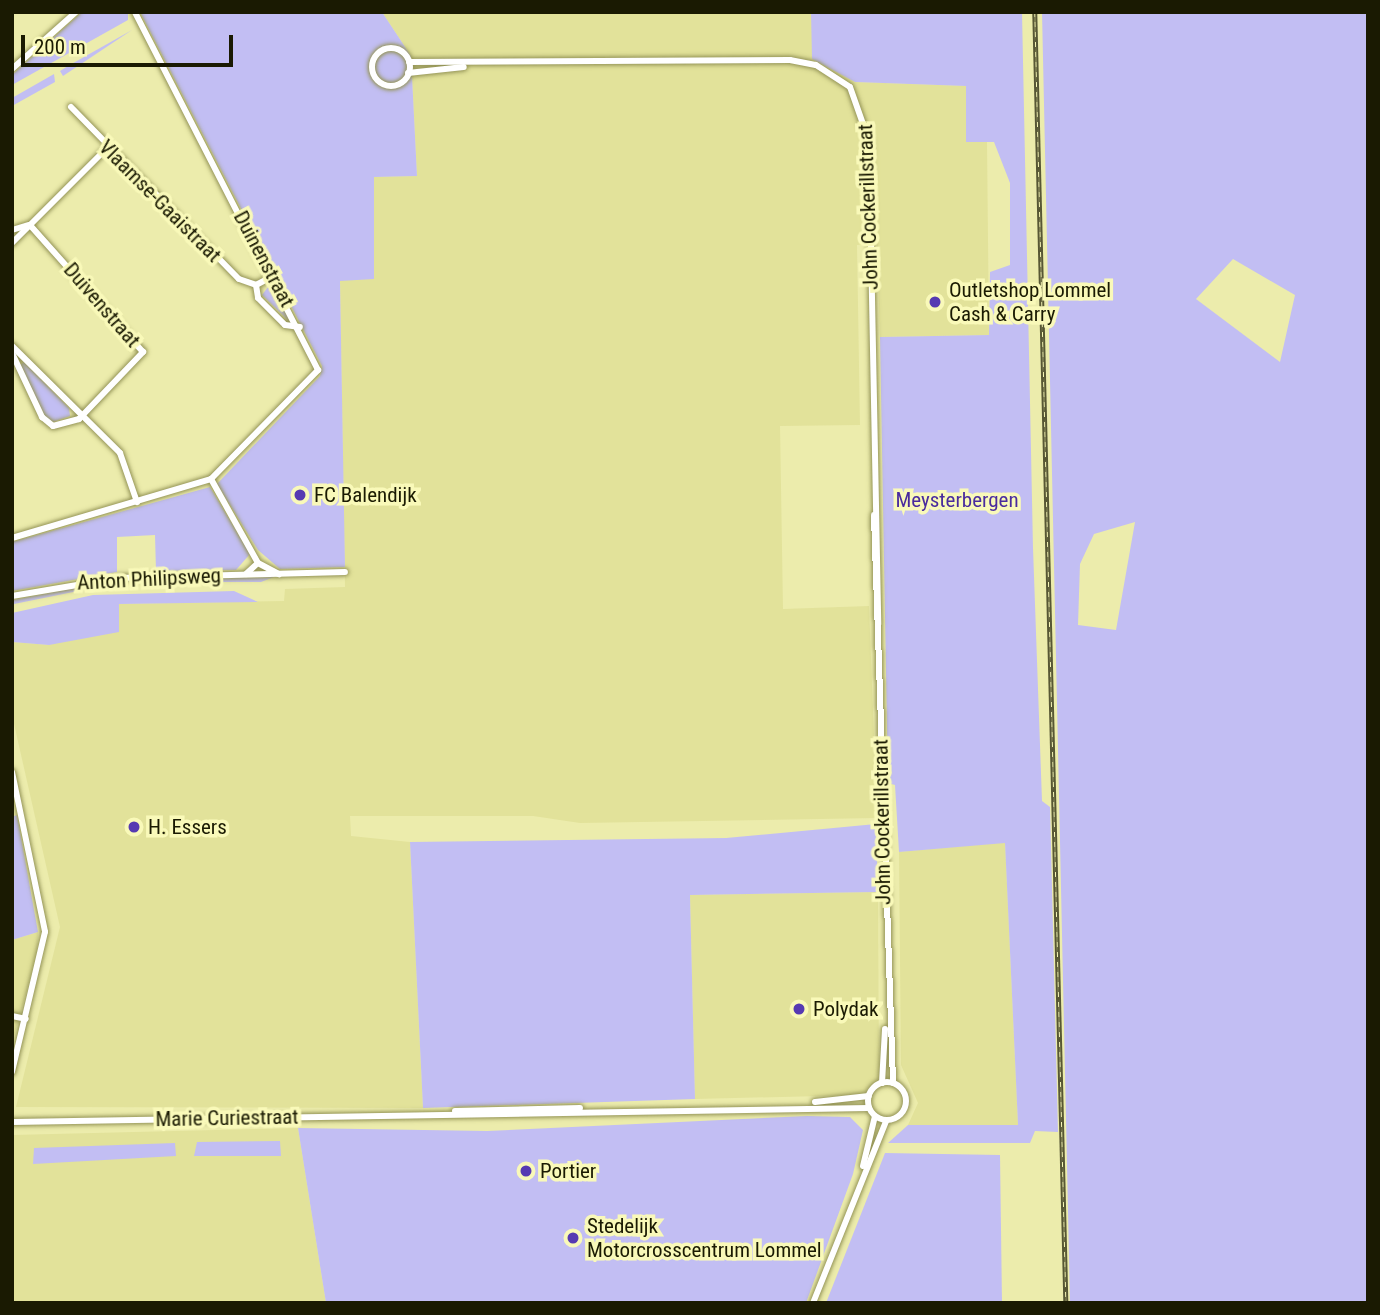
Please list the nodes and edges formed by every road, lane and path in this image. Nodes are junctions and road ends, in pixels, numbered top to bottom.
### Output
1 (76, 12) edge
2 (135, 12) edge
3 (409, 62) junction
4 (472, 65) junction
5 (12, 69) edge
6 (408, 73) junction
7 (71, 107) dead end
8 (107, 148) junction
9 (30, 225) junction
10 (12, 230) edge
11 (12, 243) edge
12 (273, 276) junction
13 (256, 285) junction
14 (300, 327) junction
15 (12, 346) edge
16 (12, 353) edge
17 (82, 415) junction
18 (211, 479) junction
19 (137, 502) junction
20 (12, 538) edge
21 (258, 563) junction
22 (345, 572) dead end
23 (246, 574) junction
24 (279, 574) junction
25 (12, 596) edge
26 (12, 772) edge
27 (12, 1016) edge
28 (26, 1019) junction
29 (886, 1020) junction
30 (12, 1072) edge
31 (882, 1083) junction
32 (893, 1083) junction
33 (869, 1096) junction
34 (803, 1104) junction
35 (869, 1108) junction
36 (875, 1116) junction
37 (886, 1121) junction
38 (12, 1122) edge
39 (859, 1181) junction
40 (813, 1303) edge

1 - 5 street
2 - 12 street, Duinenstraat
3 - 4 street, John Cockerillstraat
3 - 6 street
3 - 6 street, John Cockerillstraat
4 - 6 street, John Cockerillstraat
4 - 29 street, John Cockerillstraat
7 - 8 street, Vlaamse-Gaaistraat
8 - 9 street
8 - 13 street, Vlaamse-Gaaistraat
9 - 10 street
9 - 11 street
9 - 17 street, Duivenstraat
12 - 13 street
12 - 14 street, Duinenstraat
13 - 14 street, Vlaamse-Gaaistraat
14 - 18 street, Duinenstraat
15 - 17 street
16 - 17 street
17 - 19 street
18 - 19 street, Duinenstraat
18 - 21 street
19 - 20 street, Duinenstraat
21 - 23 street, Anton Philipsweg
21 - 24 street, Anton Philipsweg
22 - 24 street, Anton Philipsweg
23 - 24 street, Anton Philipsweg
23 - 25 street, Anton Philipsweg
26 - 28 street
27 - 28 street
28 - 30 street
29 - 31 street, John Cockerillstraat
29 - 32 street, John Cockerillstraat
31 - 32 street
31 - 33 street
32 - 37 street
33 - 34 street
33 - 35 street
34 - 35 street
34 - 38 street, Marie Curiestraat
35 - 36 street
36 - 37 street
36 - 39 street
37 - 39 street
39 - 40 street

